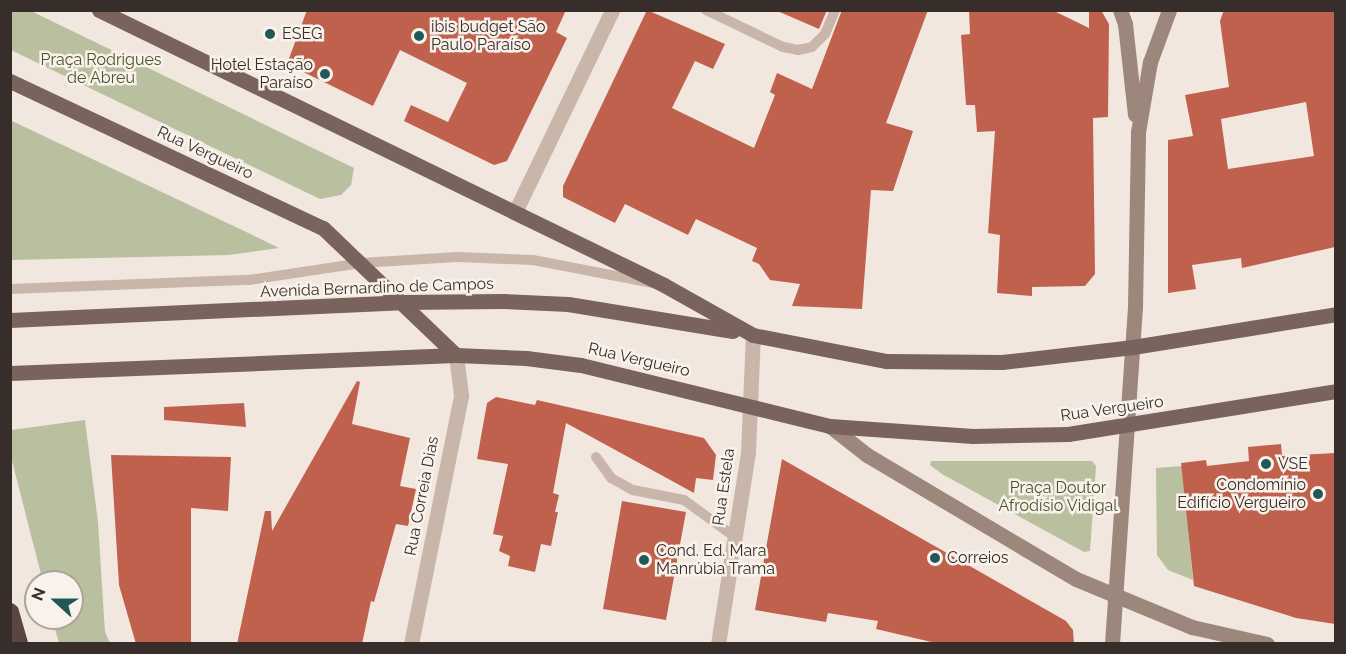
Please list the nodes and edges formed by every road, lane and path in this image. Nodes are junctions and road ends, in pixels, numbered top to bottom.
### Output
1 (99, 10) edge
2 (612, 10) edge
3 (706, 10) edge
4 (835, 10) edge
5 (1119, 10) edge
6 (1169, 10) edge
7 (10, 81) edge
8 (1138, 132) junction
9 (515, 212) junction
10 (361, 263) junction
11 (664, 285) junction
12 (10, 289) edge
13 (402, 302) junction
14 (1335, 314) edge
15 (12, 320) edge
16 (748, 334) junction
17 (1133, 347) junction
18 (456, 355) junction
19 (10, 373) edge
20 (1335, 391) edge
21 (749, 405) junction
22 (830, 426) junction
23 (1129, 426) junction
24 (596, 457) dead end
25 (735, 537) junction
26 (1115, 598) junction
27 (10, 612) edge
28 (19, 644) edge
29 (411, 644) edge
30 (718, 644) edge
31 (1112, 644) edge
32 (1267, 644) edge

1 - 9 main road
2 - 9 street
3 - 4 lane
5 - 8 street
6 - 8 street
7 - 10 main road, Rua Vergueiro
8 - 17 street
9 - 11 main road
10 - 11 lane
10 - 12 lane
10 - 13 main road, Rua Vergueiro
11 - 16 main road
13 - 15 main road, Avenida Bernardino de Campos
13 - 16 main road, Avenida Bernardino de Campos
13 - 18 main road, Rua Vergueiro
14 - 17 main road
16 - 17 main road
16 - 21 street, Rua Estela
17 - 23 street
18 - 19 main road
18 - 21 main road, Rua Vergueiro
18 - 29 street, Rua Correia Dias
20 - 23 main road, Rua Vergueiro
21 - 22 main road, Rua Vergueiro
21 - 25 street, Rua Estela
22 - 23 main road, Rua Vergueiro
22 - 26 street
23 - 26 street
24 - 25 lane
25 - 30 street, Rua Estela
26 - 31 street
26 - 32 street
27 - 28 highway

